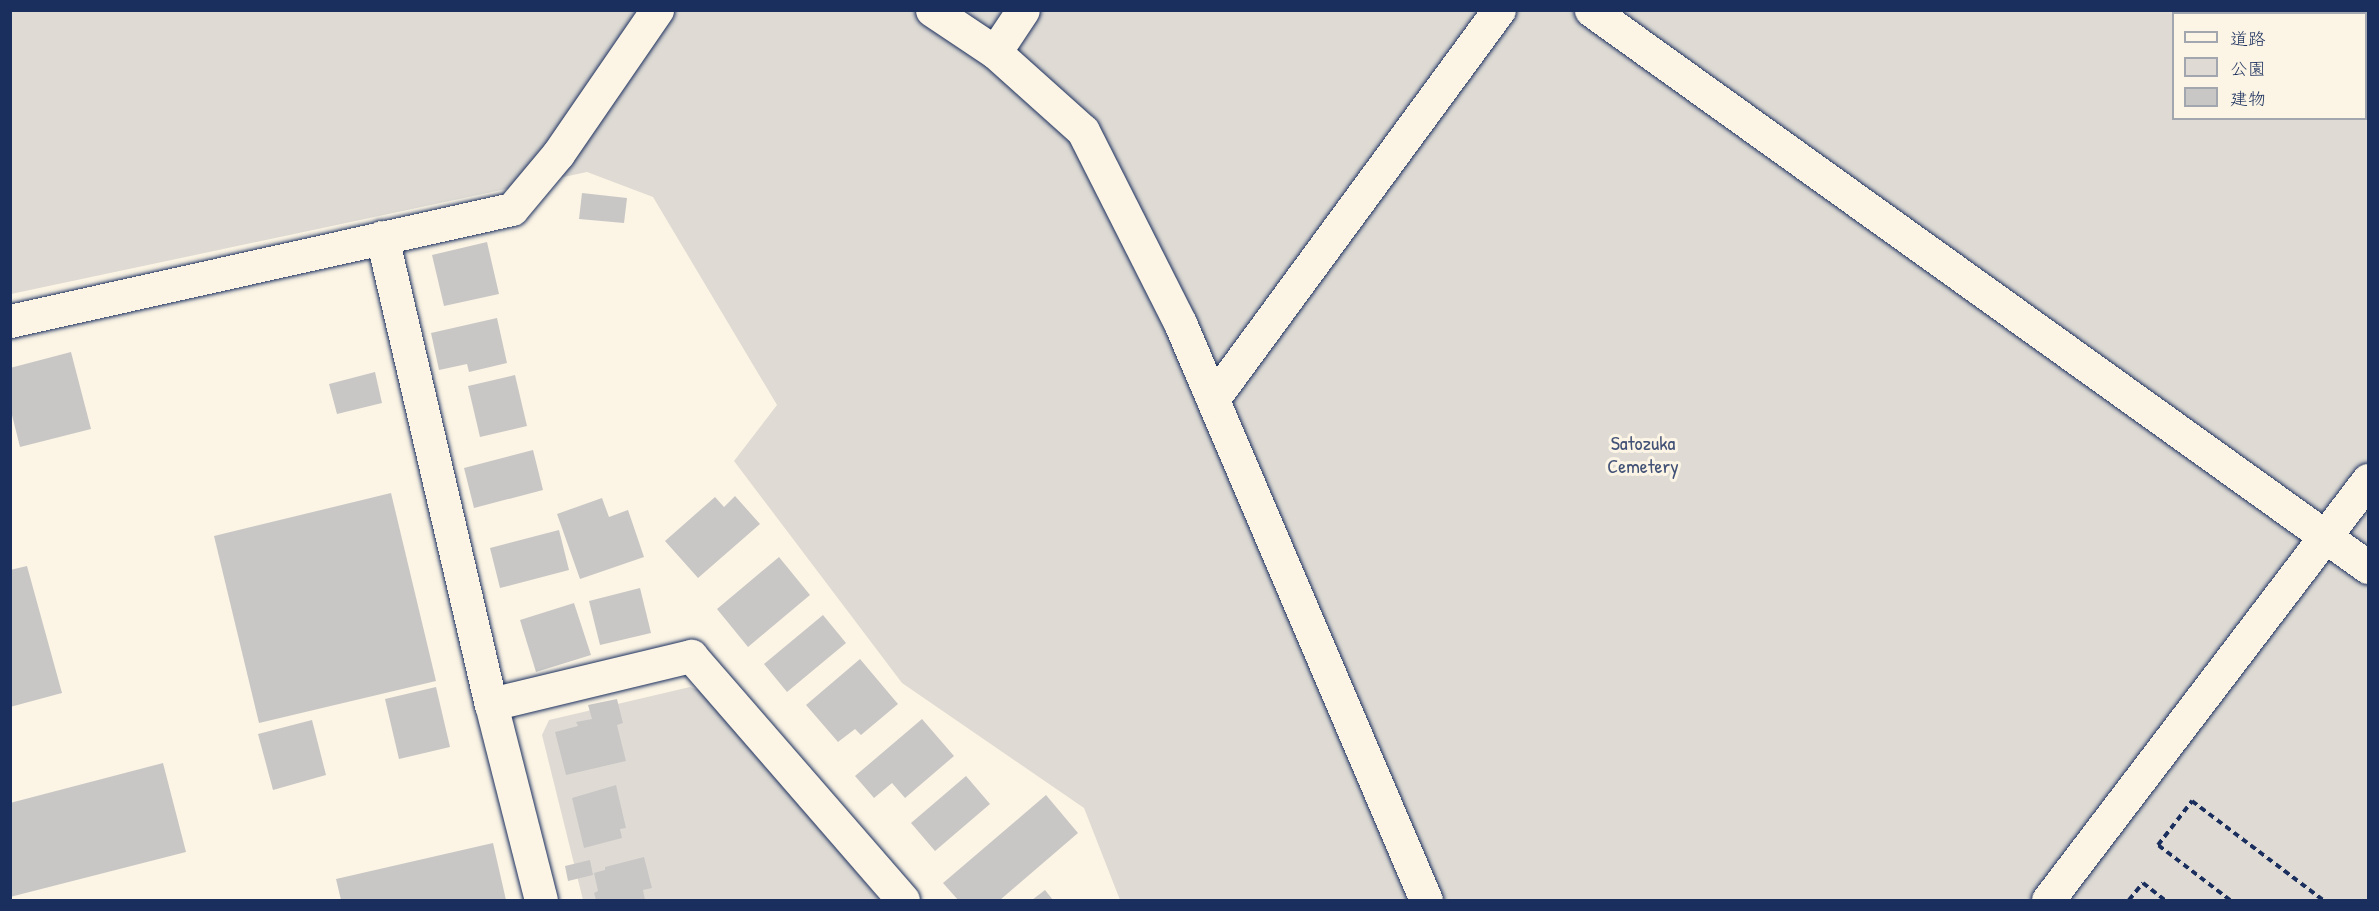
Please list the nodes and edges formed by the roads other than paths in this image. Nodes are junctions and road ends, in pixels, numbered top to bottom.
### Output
1 (657, 10) edge
2 (932, 10) edge
3 (1023, 10) edge
4 (1498, 10) edge
5 (1591, 10) edge
6 (995, 52) junction
7 (382, 237) junction
8 (10, 321) edge
9 (1214, 399) junction
10 (2368, 480) edge
11 (2327, 535) junction
12 (2368, 567) edge
13 (491, 704) junction
14 (541, 900) edge
15 (903, 900) edge
16 (1426, 900) edge
17 (2048, 900) edge

1 - 7 street
2 - 6 street
3 - 6 street
4 - 9 street
5 - 11 street
6 - 9 street
7 - 8 street
7 - 13 street
9 - 16 street
10 - 11 street
11 - 12 street
11 - 17 street
13 - 14 street
13 - 15 street

